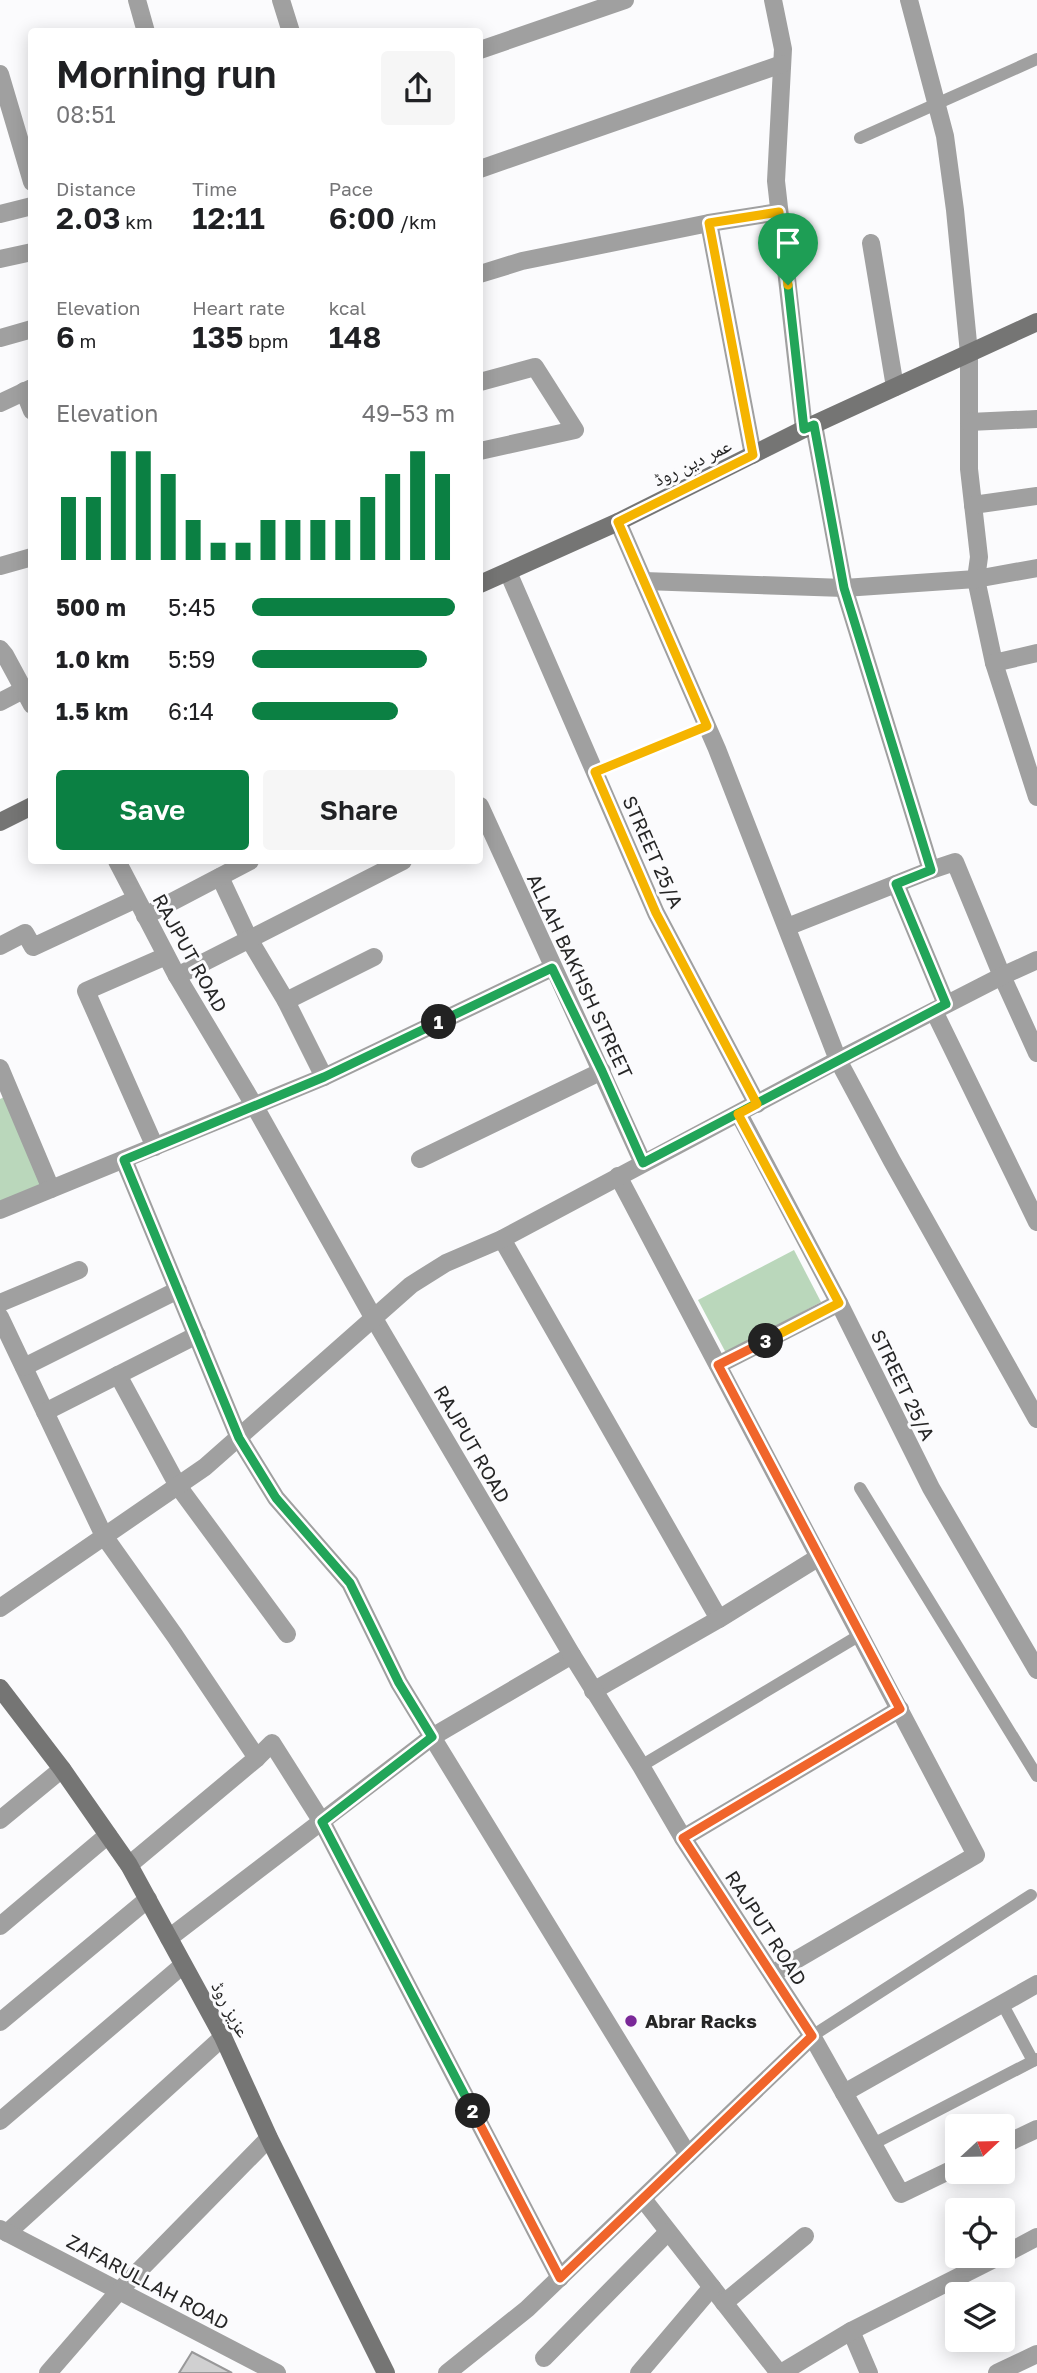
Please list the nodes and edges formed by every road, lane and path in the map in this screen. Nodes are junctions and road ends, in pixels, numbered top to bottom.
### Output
1 (137, 0) edge
2 (281, 0) edge
3 (625, 0) edge
4 (774, 0) edge
5 (915, 1) edge
6 (145, 28) edge
7 (290, 28) edge
8 (483, 49) edge
9 (1037, 60) edge
10 (782, 64) junction
11 (0, 75) edge
12 (937, 104) junction
13 (860, 138) dead end
14 (483, 168) edge
15 (28, 169) edge
16 (28, 207) edge
17 (779, 212) junction
18 (0, 214) edge
19 (709, 223) junction
20 (871, 243) dead end
21 (28, 253) edge
22 (0, 259) edge
23 (483, 273) edge
24 (1037, 321) edge
25 (28, 330) edge
26 (0, 338) edge
27 (969, 353) junction
28 (483, 381) edge
29 (895, 387) junction
30 (28, 401) edge
31 (0, 403) edge
32 (1037, 419) edge
33 (969, 422) junction
34 (809, 427) junction
35 (483, 450) edge
36 (753, 455) junction
37 (1037, 496) edge
38 (973, 505) junction
39 (618, 522) junction
40 (28, 558) edge
41 (0, 566) edge
42 (1037, 568) edge
43 (508, 572) junction
44 (976, 579) junction
45 (644, 582) junction
46 (483, 583) edge
47 (844, 588) junction
48 (0, 649) edge
49 (1037, 653) edge
50 (994, 663) junction
51 (27, 698) edge
52 (0, 702) edge
53 (707, 726) junction
54 (595, 772) junction
55 (1037, 797) edge
56 (28, 808) edge
57 (483, 820) edge
58 (0, 822) edge
59 (118, 864) edge
60 (244, 864) edge
61 (397, 864) edge
62 (931, 870) junction
63 (220, 877) junction
64 (896, 884) junction
65 (136, 899) junction
66 (145, 916) junction
67 (787, 927) junction
68 (249, 939) junction
69 (0, 946) edge
70 (166, 956) junction
71 (374, 957) dead end
72 (1037, 960) edge
73 (552, 968) junction
74 (177, 976) junction
75 (1002, 976) junction
76 (286, 1001) junction
77 (940, 1008) junction
78 (1036, 1047) edge
79 (838, 1060) junction
80 (0, 1069) edge
81 (602, 1071) junction
82 (324, 1077) junction
83 (757, 1104) junction
84 (254, 1105) junction
85 (738, 1114) junction
86 (155, 1147) junction
87 (420, 1159) dead end
88 (124, 1160) junction
89 (643, 1163) junction
90 (618, 1177) junction
91 (51, 1189) junction
92 (0, 1210) edge
93 (1037, 1222) edge
94 (502, 1239) junction
95 (79, 1270) dead end
96 (178, 1290) junction
97 (0, 1303) edge
98 (839, 1303) junction
99 (0, 1317) edge
100 (373, 1317) junction
101 (197, 1335) junction
102 (718, 1365) junction
103 (24, 1367) junction
104 (118, 1375) junction
105 (46, 1412) junction
106 (1037, 1419) edge
107 (239, 1438) junction
108 (178, 1486) junction
109 (860, 1488) dead end
110 (104, 1536) junction
111 (819, 1557) junction
112 (0, 1608) edge
113 (719, 1619) junction
114 (287, 1634) dead end
115 (860, 1635) junction
116 (572, 1655) junction
117 (1037, 1670) edge
118 (0, 1688) edge
119 (593, 1690) junction
120 (900, 1709) junction
121 (432, 1737) junction
122 (257, 1758) junction
123 (641, 1766) junction
124 (62, 1769) junction
125 (1037, 1776) edge
126 (0, 1820) edge
127 (322, 1822) junction
128 (108, 1835) junction
129 (683, 1838) junction
130 (129, 1864) junction
131 (1031, 1895) dead end
132 (148, 1899) junction
133 (0, 1926) edge
134 (169, 1938) junction
135 (183, 1965) junction
136 (772, 1975) junction
137 (1037, 1984) edge
138 (1003, 2005) junction
139 (0, 2022) edge
140 (812, 2036) junction
141 (223, 2037) junction
142 (1035, 2060) edge
143 (844, 2094) junction
144 (0, 2121) edge
145 (1037, 2129) edge
146 (270, 2138) junction
147 (1015, 2139) edge
148 (873, 2144) junction
149 (688, 2155) junction
150 (945, 2173) edge
151 (643, 2199) junction
152 (4, 2231) edge
153 (668, 2232) junction
154 (805, 2236) dead end
155 (1037, 2237) edge
156 (1015, 2248) edge
157 (976, 2268) edge
158 (560, 2278) junction
159 (712, 2287) junction
160 (119, 2291) junction
161 (724, 2303) junction
162 (851, 2331) junction
163 (1037, 2354) edge
164 (544, 2358) dead end
165 (48, 2373) edge
166 (277, 2373) edge
167 (386, 2373) edge
168 (447, 2373) edge
169 (639, 2373) edge
170 (780, 2373) edge
171 (869, 2373) edge
172 (997, 2373) edge

1 - 6 street
2 - 7 street
3 - 8 street
4 - 10 street
5 - 12 street
9 - 12 lane
10 - 14 street
10 - 17 street
11 - 15 street
12 - 13 lane
12 - 27 street
16 - 18 street
17 - 19 street
17 - 34 street
19 - 23 street
19 - 36 street
20 - 29 street
21 - 22 street
24 - 27 main road, عمر دین روڈ
25 - 26 street
27 - 29 main road, عمر دین روڈ
27 - 33 street
28 - 35 street
29 - 34 main road, عمر دین روڈ
30 - 31 street
32 - 33 street
33 - 38 street
34 - 36 main road, عمر دین روڈ
34 - 47 street
36 - 39 main road, عمر دین روڈ
37 - 38 street
38 - 44 street
39 - 43 main road, عمر دین روڈ
39 - 45 street
40 - 41 street
42 - 44 street
43 - 46 main road, عمر دین روڈ
43 - 54 street, STREET 25/A
44 - 47 street
44 - 50 street
45 - 47 street
45 - 53 street
47 - 62 street
48 - 51 street
49 - 50 street
50 - 55 street
51 - 52 street
53 - 54 lane
53 - 67 street
54 - 83 street, STREET 25/A
56 - 58 main road
57 - 73 street, ALLAH BAKHSH STREET
59 - 65 street, RAJPUT ROAD
60 - 63 street
61 - 68 street
62 - 64 street
62 - 75 street
63 - 66 street
63 - 68 street
64 - 67 street
64 - 77 street
65 - 66 street, RAJPUT ROAD
65 - 69 street
66 - 70 street, RAJPUT ROAD
67 - 79 street
68 - 74 street
68 - 76 street
70 - 74 street, RAJPUT ROAD
70 - 86 street
71 - 76 street
72 - 75 street
73 - 81 street, ALLAH BAKHSH STREET
73 - 82 street
74 - 84 street, RAJPUT ROAD
75 - 77 street
75 - 78 street
76 - 82 street
77 - 79 street
77 - 93 street
79 - 83 street
79 - 106 street
80 - 91 street
81 - 87 street
81 - 89 street, ALLAH BAKHSH STREET
82 - 84 street
83 - 85 street
84 - 86 street
84 - 100 street, RAJPUT ROAD
85 - 89 street
85 - 98 street, STREET 25/A
86 - 88 street
88 - 91 street
88 - 96 street
89 - 90 street
90 - 94 street
90 - 102 street
91 - 92 street
94 - 100 street
94 - 113 street
95 - 97 street
96 - 101 street
96 - 103 street
98 - 102 street
98 - 117 street, STREET 25/A
99 - 103 street
100 - 107 street
100 - 116 street, RAJPUT ROAD
101 - 104 street
101 - 107 street
102 - 111 street
103 - 105 street
104 - 105 street
104 - 108 street
105 - 110 street
107 - 108 street
107 - 121 street
108 - 110 street
108 - 114 street
109 - 125 lane
110 - 112 street
110 - 122 street
111 - 113 street
111 - 115 street
113 - 119 street
115 - 120 street
115 - 123 lane
116 - 119 street, RAJPUT ROAD
116 - 121 street
118 - 124 main road, عزیز روڈ
119 - 123 street, RAJPUT ROAD
120 - 129 street
120 - 136 street
121 - 127 street
121 - 149 street
122 - 127 street
122 - 130 street
123 - 129 street, RAJPUT ROAD
124 - 126 street
124 - 128 main road, عزیز روڈ
127 - 134 street
127 - 158 street
128 - 130 main road, عزیز روڈ
128 - 133 street
129 - 136 street, RAJPUT ROAD
130 - 132 main road, عزیز روڈ
131 - 140 lane
132 - 134 main road, عزیز روڈ
132 - 139 street
134 - 135 main road, عزیز روڈ
135 - 141 main road, عزیز روڈ
135 - 144 street
136 - 140 street, RAJPUT ROAD
137 - 138 street
138 - 142 lane
138 - 143 street
140 - 143 street, RAJPUT ROAD
140 - 149 street
141 - 146 main road, عزیز روڈ
141 - 152 street
142 - 148 lane
143 - 148 street, RAJPUT ROAD
145 - 147 street
146 - 160 street
146 - 167 main road, عزیز روڈ
148 - 150 street, RAJPUT ROAD
149 - 151 street
151 - 153 street
151 - 158 street
152 - 160 street, ZAFARULLAH ROAD
153 - 159 street
153 - 164 street
154 - 161 street
155 - 156 street
157 - 162 street
158 - 168 street
159 - 161 street
159 - 169 street
160 - 165 street
160 - 166 street, ZAFARULLAH ROAD
161 - 170 street
162 - 170 street
162 - 171 street
163 - 172 street

